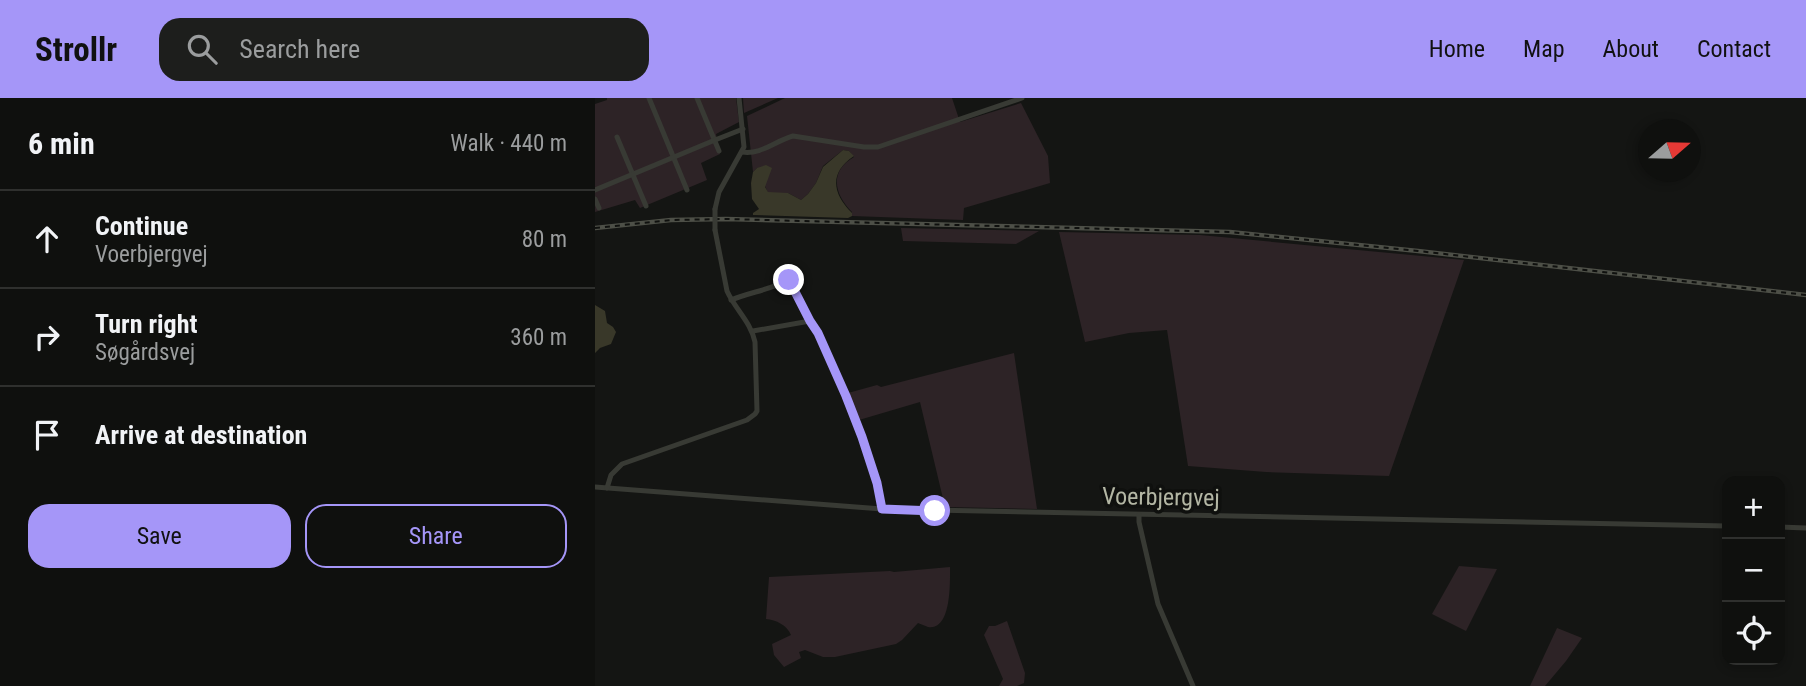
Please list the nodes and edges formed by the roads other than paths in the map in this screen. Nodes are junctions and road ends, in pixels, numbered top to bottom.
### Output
1 (649, 98) edge
2 (697, 98) edge
3 (739, 98) edge
4 (1023, 98) edge
5 (743, 129) junction
6 (617, 137) dead end
7 (715, 139) junction
8 (719, 151) dead end
9 (742, 152) junction
10 (673, 157) junction
11 (633, 174) junction
12 (595, 190) edge
13 (687, 190) dead end
14 (595, 199) edge
15 (646, 206) dead end
16 (599, 208) dead end
17 (731, 300) junction
18 (810, 321) junction
19 (753, 331) junction
20 (595, 487) edge
21 (607, 488) junction
22 (882, 509) junction
23 (1139, 515) junction
24 (1722, 526) edge
25 (1785, 527) edge
26 (1806, 528) edge
27 (1193, 686) edge

1 - 10 street
2 - 7 street
3 - 5 street
4 - 9 street
5 - 7 street
5 - 9 street
6 - 11 street
7 - 8 street
7 - 10 street
9 - 17 street, bridge
10 - 11 street
10 - 13 street
11 - 12 street
11 - 15 street
14 - 16 street
17 - 18 street
17 - 19 street
18 - 19 street
18 - 22 street
19 - 21 street
20 - 21 street, Voerbjergvej
21 - 22 street, Voerbjergvej
22 - 23 street, Voerbjergvej
23 - 24 street, Voerbjergvej
23 - 27 street
25 - 26 street

